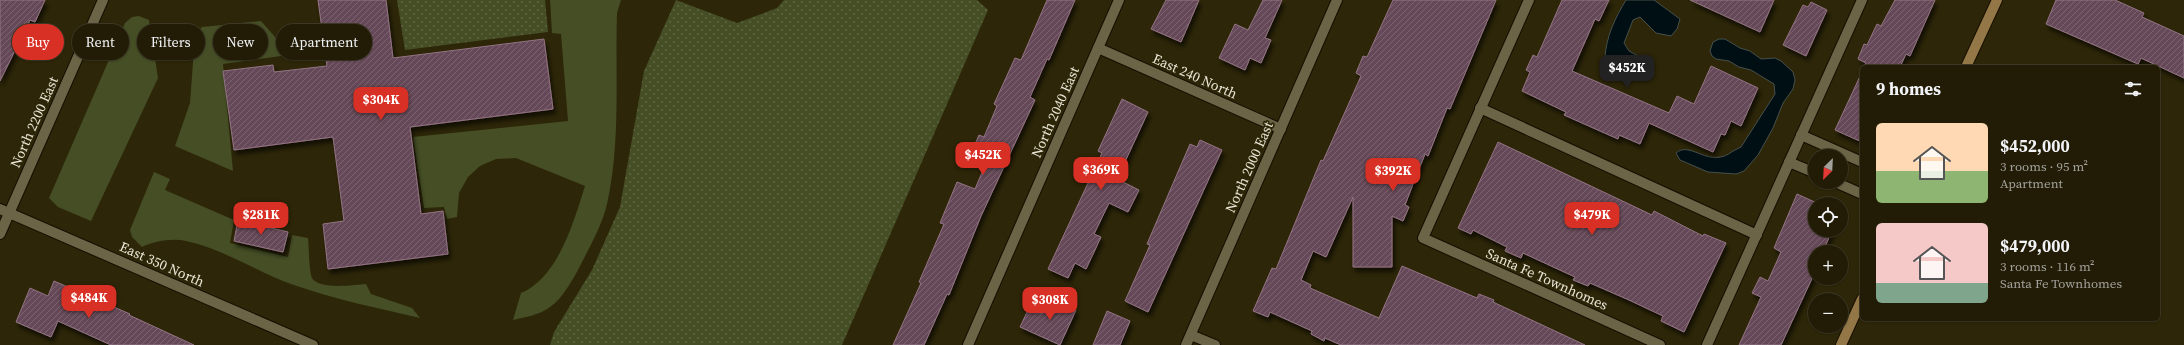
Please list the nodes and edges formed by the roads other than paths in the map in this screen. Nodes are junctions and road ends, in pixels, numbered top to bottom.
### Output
1 (103, 0) edge
2 (1119, 0) edge
3 (1337, 0) edge
4 (1529, 0) edge
5 (1862, 0) edge
6 (1997, 0) edge
7 (1098, 48) junction
8 (1967, 65) edge
9 (1480, 108) junction
10 (1281, 129) junction
11 (1801, 135) junction
12 (1860, 161) edge
13 (1790, 162) junction
14 (1808, 170) edge
15 (1848, 188) edge
16 (1860, 193) edge
17 (5, 211) edge
18 (0, 234) edge
19 (1757, 235) junction
20 (1860, 303) edge
21 (1191, 335) junction
22 (313, 345) edge
23 (968, 345) edge
24 (1186, 345) edge
25 (1215, 345) edge
26 (1660, 345) edge
27 (1707, 345) edge
28 (1841, 345) edge

1 - 17 street, North 2200 East
2 - 7 street, North 2040 East
3 - 10 street, North 2000 East
4 - 9 street
5 - 11 street
6 - 8 main road
7 - 10 street, East 240 North
7 - 23 street, North 2040 East
9 - 19 street
9 - 26 street, Santa Fe Townhomes
10 - 21 street, North 2000 East
11 - 12 street
11 - 13 street
13 - 14 street
13 - 19 street
15 - 16 street
17 - 18 street, North 2200 East
17 - 22 street, East 350 North
19 - 27 street
20 - 28 main road
21 - 24 street, North 2000 East
21 - 25 street

